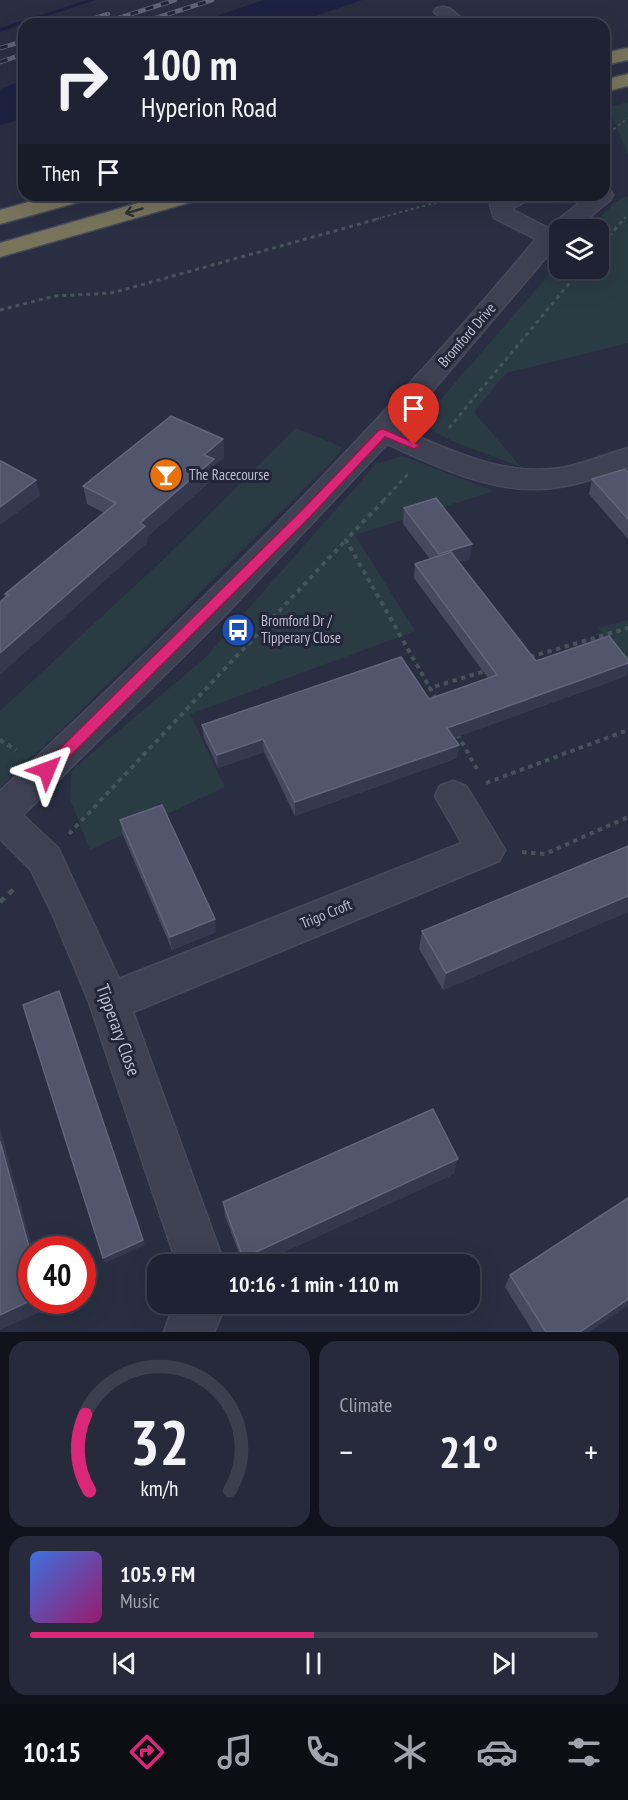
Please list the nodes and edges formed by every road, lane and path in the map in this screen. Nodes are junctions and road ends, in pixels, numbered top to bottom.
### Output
1 (443, 12) dead end
2 (452, 18) edge
3 (628, 54) edge
4 (610, 58) edge
5 (628, 80) edge
6 (610, 84) edge
7 (628, 118) edge
8 (610, 132) edge
9 (57, 201) edge
10 (169, 201) edge
11 (442, 201) edge
12 (509, 201) edge
13 (596, 201) edge
14 (628, 215) edge
15 (0, 217) edge
16 (573, 219) edge
17 (549, 230) edge
18 (609, 236) edge
19 (549, 241) edge
20 (0, 250) edge
21 (0, 310) edge
22 (383, 432) junction
23 (628, 457) edge
24 (346, 540) dead end
25 (628, 628) edge
26 (528, 658) edge
27 (495, 668) edge
28 (441, 707) edge
29 (452, 726) edge
30 (628, 730) edge
31 (469, 790) junction
32 (0, 815) edge
33 (628, 818) edge
34 (486, 850) junction
35 (45, 859) junction
36 (0, 902) edge
37 (109, 1002) junction
38 (198, 1254) edge
39 (197, 1314) edge
40 (188, 1332) edge

1 - 2 street
3 - 4 highway
5 - 6 highway
7 - 8 path
9 - 15 highway
10 -> 20 highway
11 - 21 path
12 - 17 street
13 - 16 street, Bromford Drive
14 - 18 path
19 - 22 street, Bromford Drive
22 - 23 street
22 - 32 street, Bromford Drive
24 - 35 path
25 - 26 path
27 - 28 path
29 - 31 path
30 - 31 path
31 - 34 street
32 - 35 street, Tipperary Close
33 - 34 path
34 - 37 street, Trigo Croft
35 - 36 path
35 - 37 street, Tipperary Close
37 - 38 street, Tipperary Close
39 - 40 street

